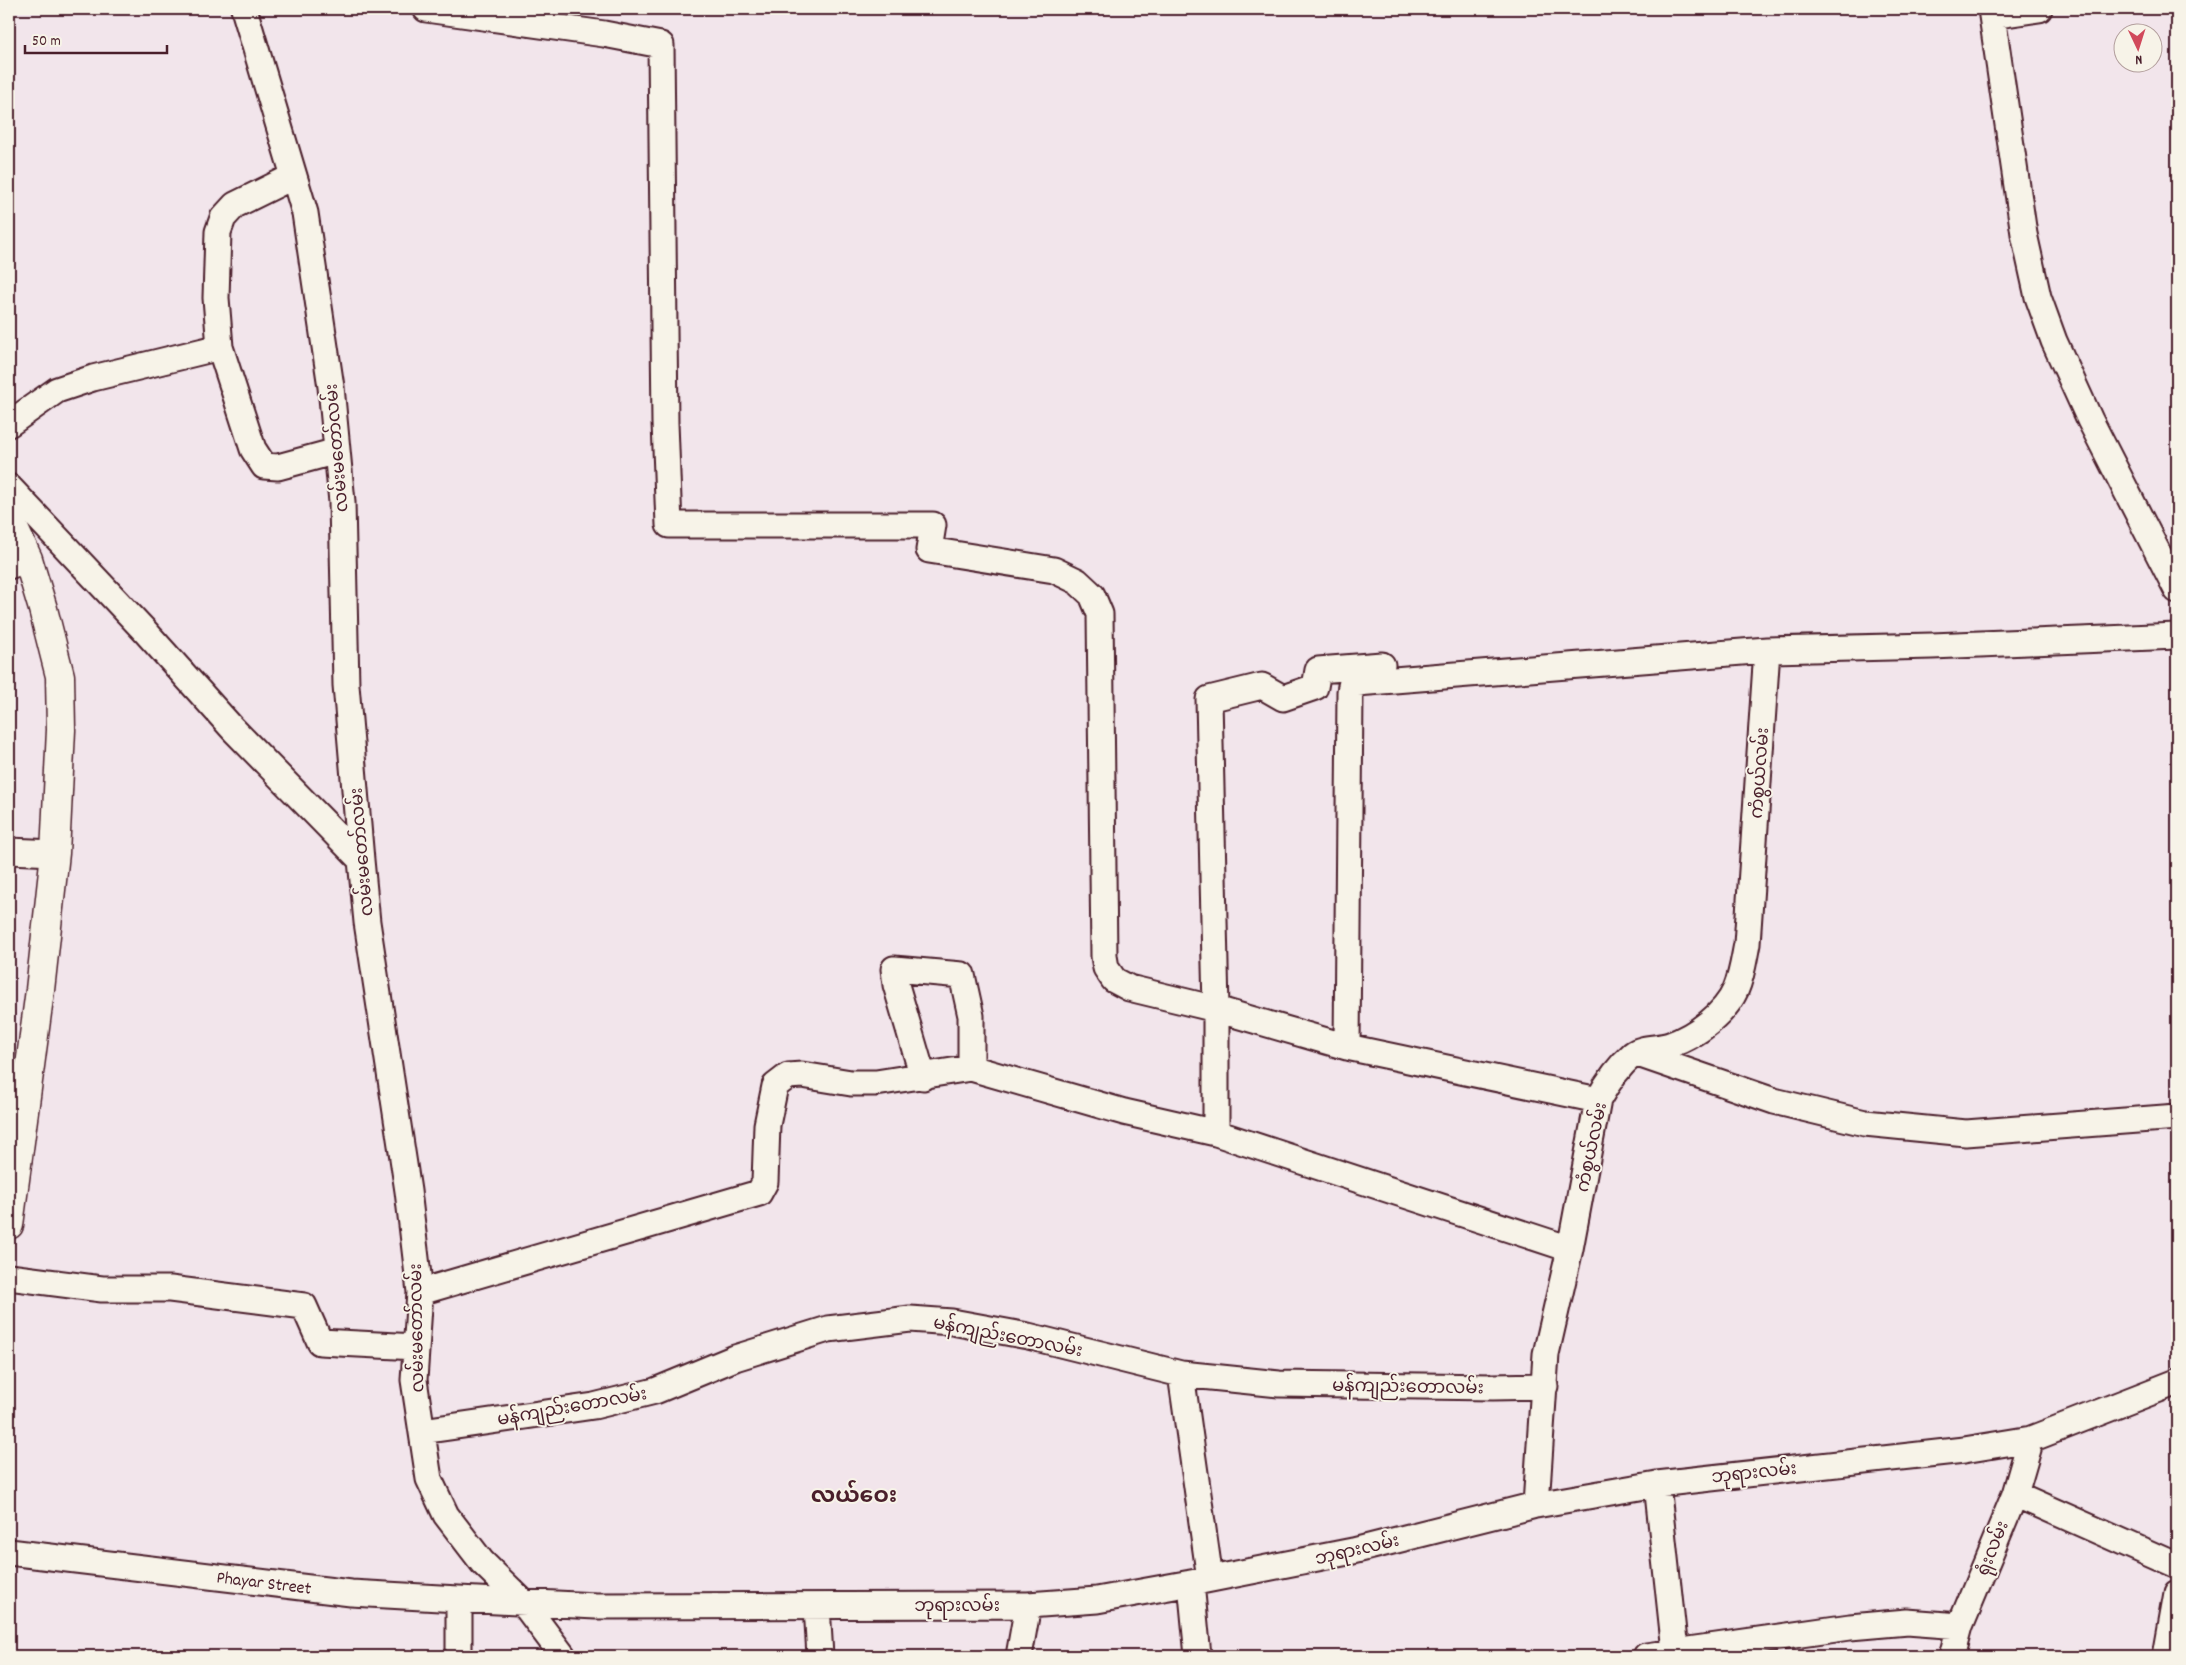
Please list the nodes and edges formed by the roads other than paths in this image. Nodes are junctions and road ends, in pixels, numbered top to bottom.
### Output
1 (244, 9) edge
2 (426, 9) edge
3 (2039, 9) edge
4 (1991, 13) edge
5 (294, 176) junction
6 (220, 347) junction
7 (9, 424) edge
8 (337, 451) junction
9 (9, 487) edge
10 (9, 518) edge
11 (18, 562) edge
12 (2177, 590) edge
13 (2177, 636) edge
14 (1766, 650) junction
15 (1439, 660) dead end
16 (9, 851) edge
17 (55, 853) junction
18 (361, 860) junction
19 (1216, 1009) junction
20 (1347, 1047) junction
21 (1635, 1053) junction
22 (971, 1068) junction
23 (923, 1077) junction
24 (1598, 1100) junction
25 (2177, 1117) edge
26 (1216, 1133) junction
27 (12, 1171) edge
28 (9, 1225) edge
29 (1570, 1249) junction
30 (9, 1277) edge
31 (420, 1292) junction
32 (416, 1347) junction
33 (1181, 1374) junction
34 (2177, 1382) edge
35 (1545, 1386) junction
36 (422, 1431) junction
37 (2031, 1439) junction
38 (1657, 1484) junction
39 (2015, 1494) junction
40 (1536, 1505) junction
41 (9, 1552) edge
42 (2177, 1566) edge
43 (1200, 1581) junction
44 (2177, 1594) edge
45 (459, 1599) junction
46 (521, 1600) junction
47 (1028, 1605) junction
48 (817, 1606) junction
49 (1960, 1626) junction
50 (1675, 1651) junction
51 (459, 1656) edge
52 (563, 1656) edge
53 (820, 1656) edge
54 (1019, 1656) edge
55 (1198, 1656) edge
56 (1646, 1656) edge
57 (1952, 1656) edge
58 (2166, 1656) edge

1 - 5 street, လမ်းမတော်လမ်း
2 - 19 street
3 - 4 street
4 - 12 street
5 - 6 street
5 - 8 street, လမ်းမတော်လမ်း
6 - 7 street
6 - 8 street
8 - 18 street, လမ်းမတော်လမ်း
9 - 18 street
10 - 11 main road
11 - 17 main road
13 - 14 street
14 - 20 street
14 - 21 street, ကံစွယ်လမ်း
15 - 19 street
16 - 17 street
17 - 27 main road
18 - 31 street, လမ်းမတော်လမ်း
19 - 20 street
19 - 26 street
20 - 24 street
21 - 24 street, ကံစွယ်လမ်း
21 - 25 street
22 - 23 street
22 - 23 street
22 - 26 street
23 - 31 street
24 - 29 street, ကံစွယ်လမ်း
26 - 29 street
27 - 28 main road
29 - 35 street, ကံစွယ်လမ်း
30 - 32 street
31 - 32 street, လမ်းမတော်လမ်း
32 - 36 street, လမ်းမတော်လမ်း
33 - 35 street, မန်ကျည်းတောလမ်း
33 - 36 street, မန်ကျည်းတောလမ်း
33 - 43 street
34 - 37 street, ဘုရားလမ်း
35 - 40 street, ကံစွယ်လမ်း
36 - 46 street, လမ်းမတော်လမ်း
37 - 38 street, ဘုရားလမ်း
37 - 39 street, ရုံးလမ်း
38 - 40 street, ဘုရားလမ်း
38 - 50 street
39 - 42 street
39 - 49 street, ရုံးလမ်း
40 - 43 street, ဘုရားလမ်း
41 - 45 street, Phayar Street
43 - 47 street, ဘုရားလမ်း
43 - 55 street
44 - 58 street
45 - 46 street, Phayar Street
45 - 51 street
46 - 48 street, ဘုရားလမ်း
46 - 52 street, လမ်းမတော်လမ်း
47 - 48 street, ဘုရားလမ်း
47 - 54 street
48 - 53 street
49 - 50 street
49 - 57 street, ရုံးလမ်း
50 - 56 street

